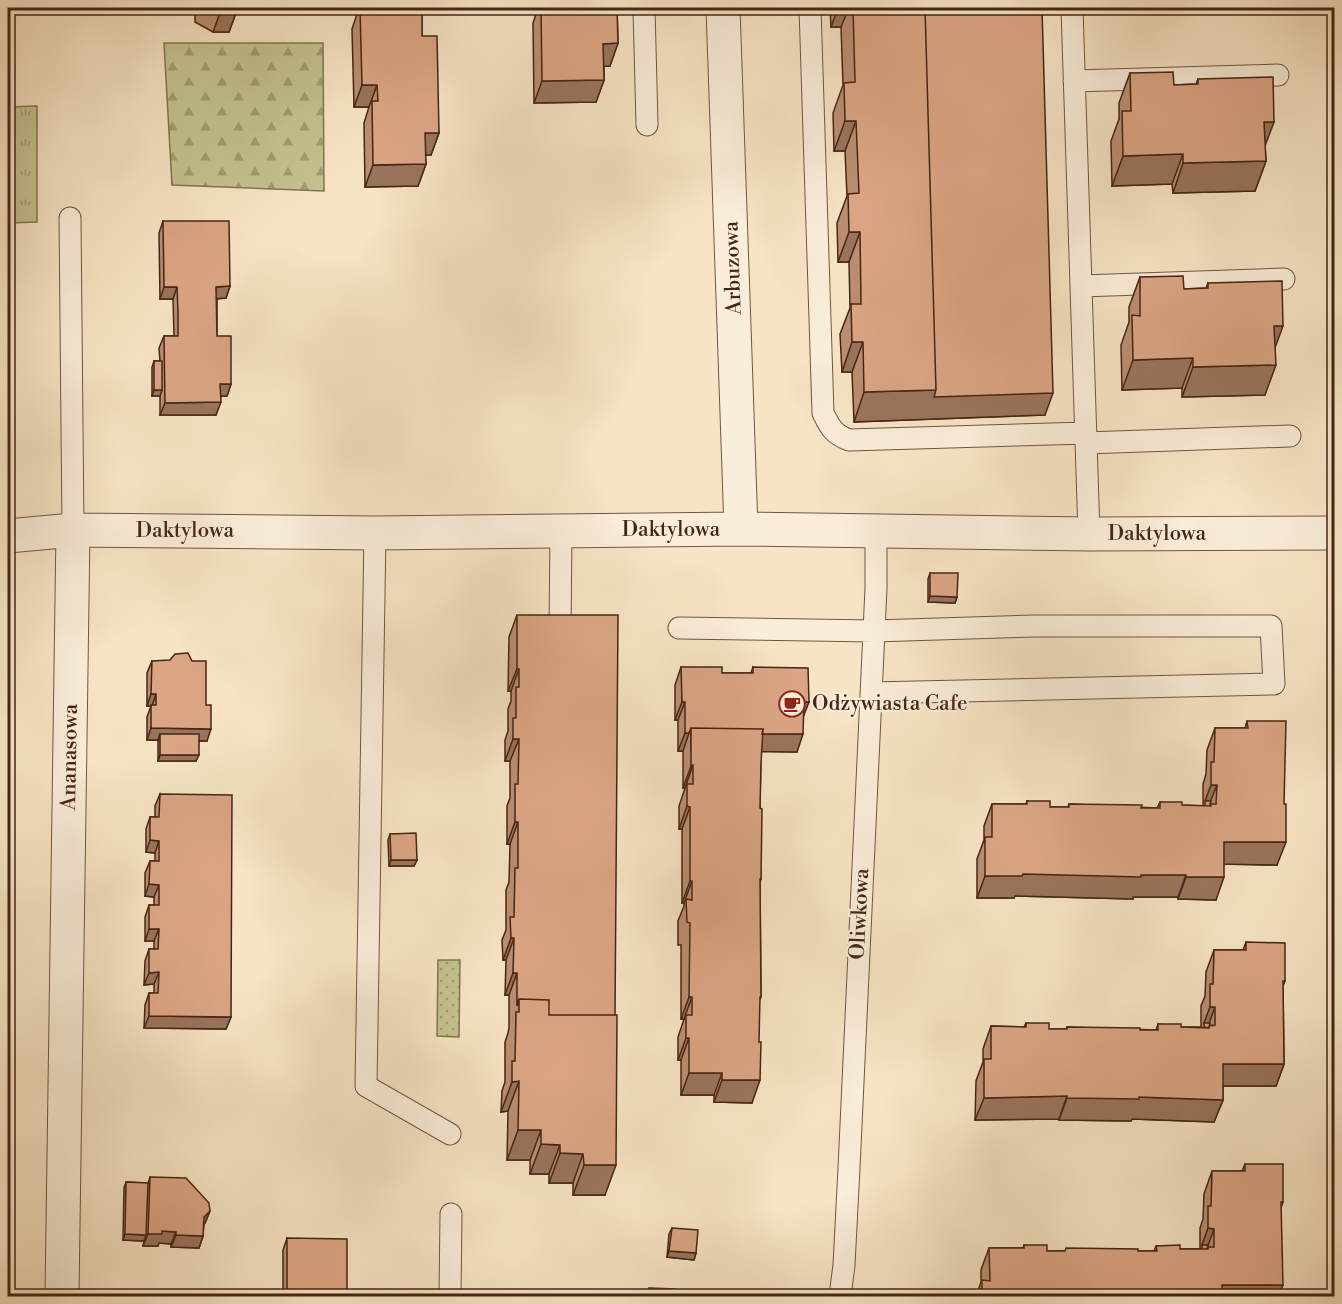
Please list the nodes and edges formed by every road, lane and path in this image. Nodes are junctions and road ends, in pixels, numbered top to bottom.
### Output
1 (644, 8) edge
2 (723, 8) edge
3 (810, 8) edge
4 (1072, 8) edge
5 (1278, 75) dead end
6 (1074, 81) junction
7 (647, 125) dead end
8 (70, 218) dead end
9 (1284, 279) edge
10 (1081, 285) junction
11 (1290, 436) dead end
12 (1086, 438) junction
13 (741, 529) junction
14 (73, 530) junction
15 (561, 530) junction
16 (876, 532) junction
17 (375, 533) junction
18 (1335, 533) edge
19 (1089, 534) junction
20 (8, 536) edge
21 (680, 628) dead end
22 (874, 631) junction
23 (560, 632) edge
24 (871, 693) junction
25 (450, 1134) dead end
26 (452, 1214) dead end
27 (65, 1296) edge
28 (450, 1296) edge
29 (840, 1296) edge

1 - 7 lane
2 - 13 street, Arbuzowa
3 - 12 lane
4 - 6 lane
5 - 6 lane
6 - 10 lane
8 - 14 lane, Ananasowa
9 - 10 lane
10 - 12 lane
11 - 12 lane
12 - 19 lane
13 - 15 street, Daktylowa
13 - 16 street, Daktylowa
14 - 17 street, Daktylowa
14 - 20 street, Daktylowa
14 - 27 street, Ananasowa
15 - 17 street, Daktylowa
15 - 23 lane
16 - 19 street, Daktylowa
16 - 22 lane, Oliwkowa
17 - 25 lane
18 - 19 street, Daktylowa
21 - 22 lane
22 - 24 lane, Oliwkowa
22 - 24 lane
24 - 29 lane, Oliwkowa
26 - 28 lane

